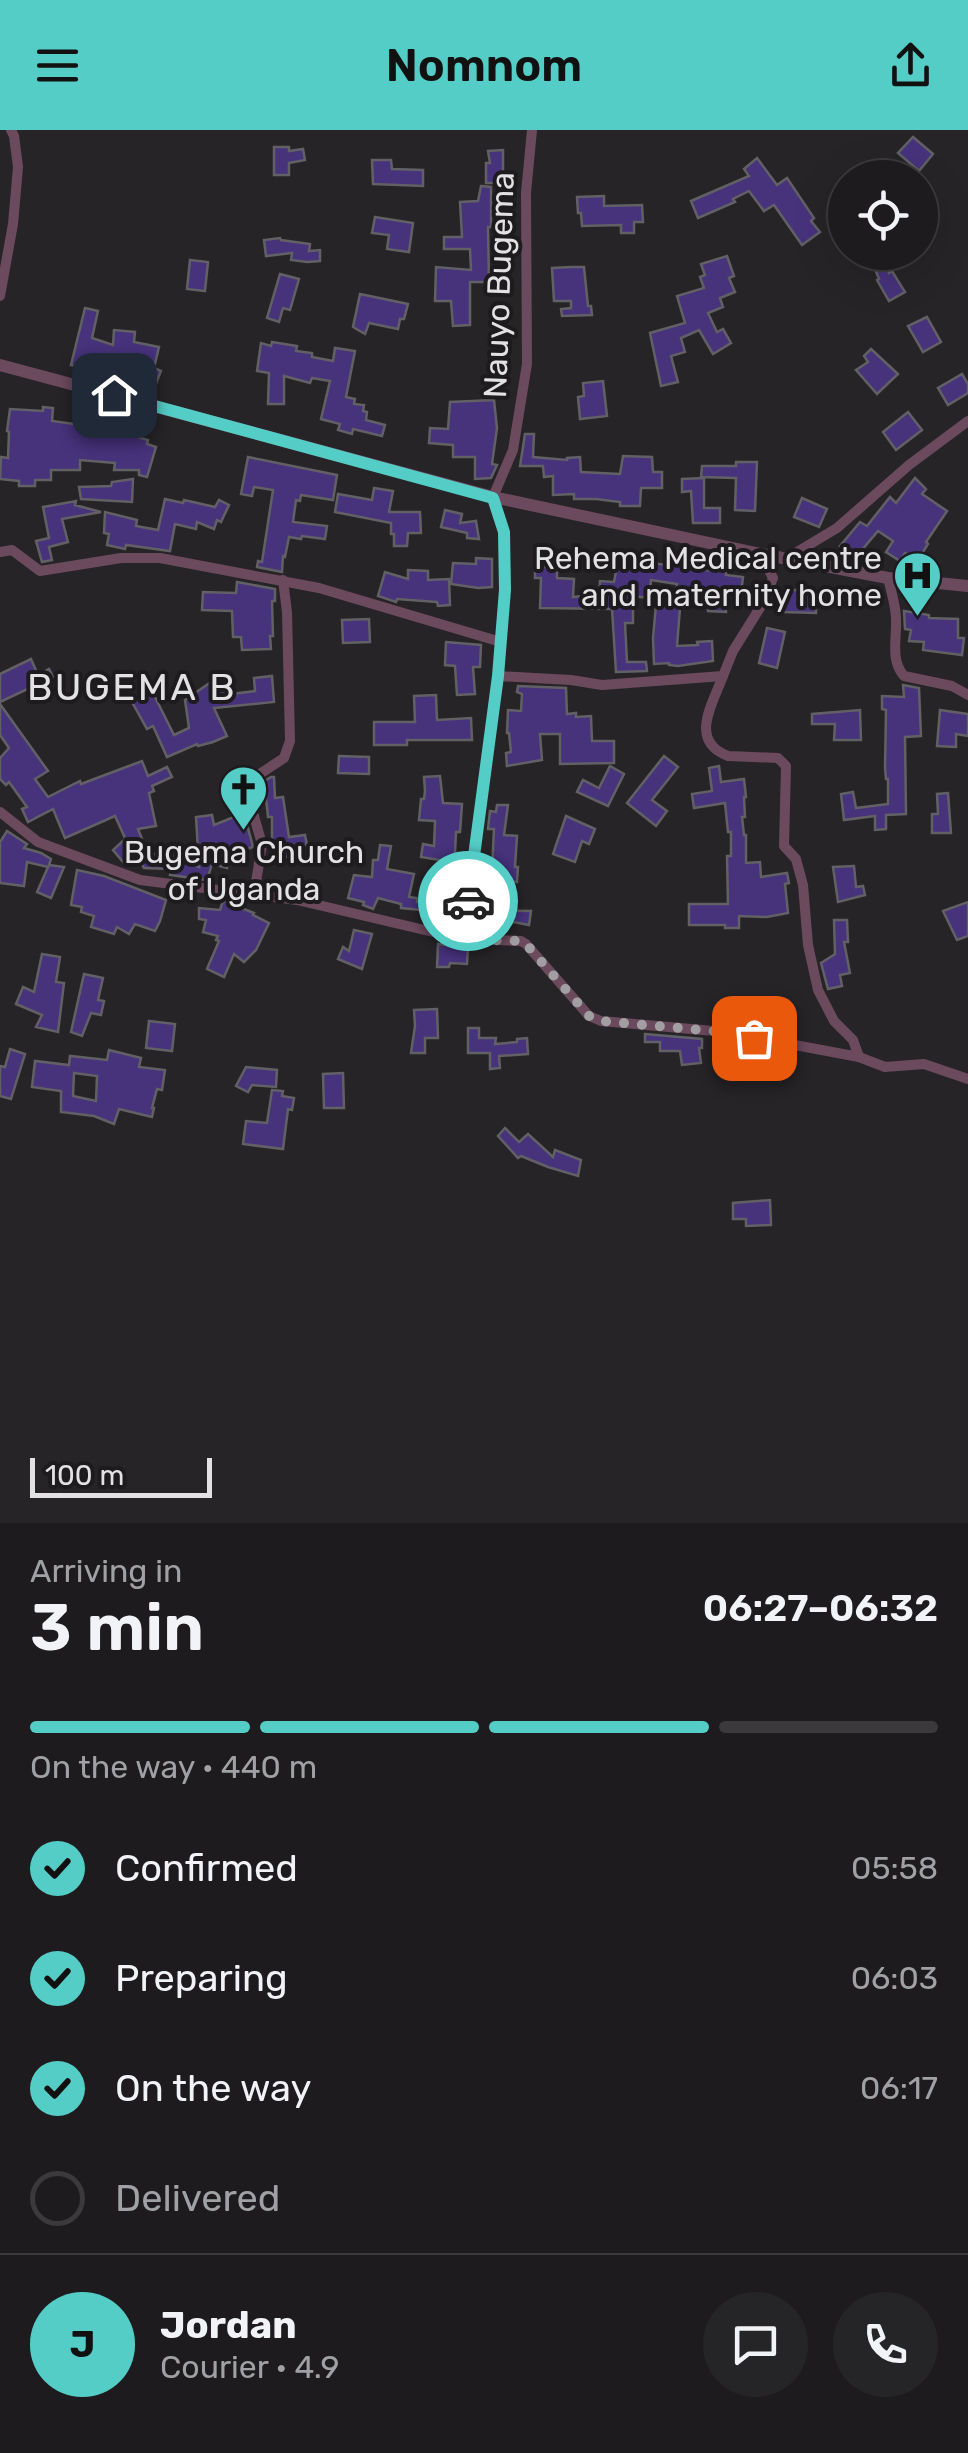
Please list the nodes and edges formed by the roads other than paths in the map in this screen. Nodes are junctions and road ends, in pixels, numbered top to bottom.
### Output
1 (10, 130) edge
2 (532, 130) edge
3 (0, 296) edge
4 (0, 364) edge
5 (968, 421) edge
6 (493, 498) junction
7 (0, 552) edge
8 (760, 554) junction
9 (787, 558) junction
10 (888, 578) junction
11 (283, 580) junction
12 (968, 586) edge
13 (501, 642) junction
14 (498, 676) junction
15 (723, 676) junction
16 (968, 695) edge
17 (0, 812) edge
18 (254, 895) junction
19 (463, 939) junction
20 (859, 1057) junction
21 (968, 1078) edge

1 - 3 street
2 - 6 street, Nauyo Bugema
4 - 6 street
5 - 9 street
6 - 8 street
6 - 13 street
7 - 11 street
8 - 9 street
8 - 15 street
9 - 10 street
10 - 12 street
10 - 16 street
11 - 13 street
11 - 18 street
13 - 14 street
14 - 15 street
14 - 19 street
15 - 20 street
17 - 18 street
18 - 19 street
19 - 20 street
20 - 21 street

